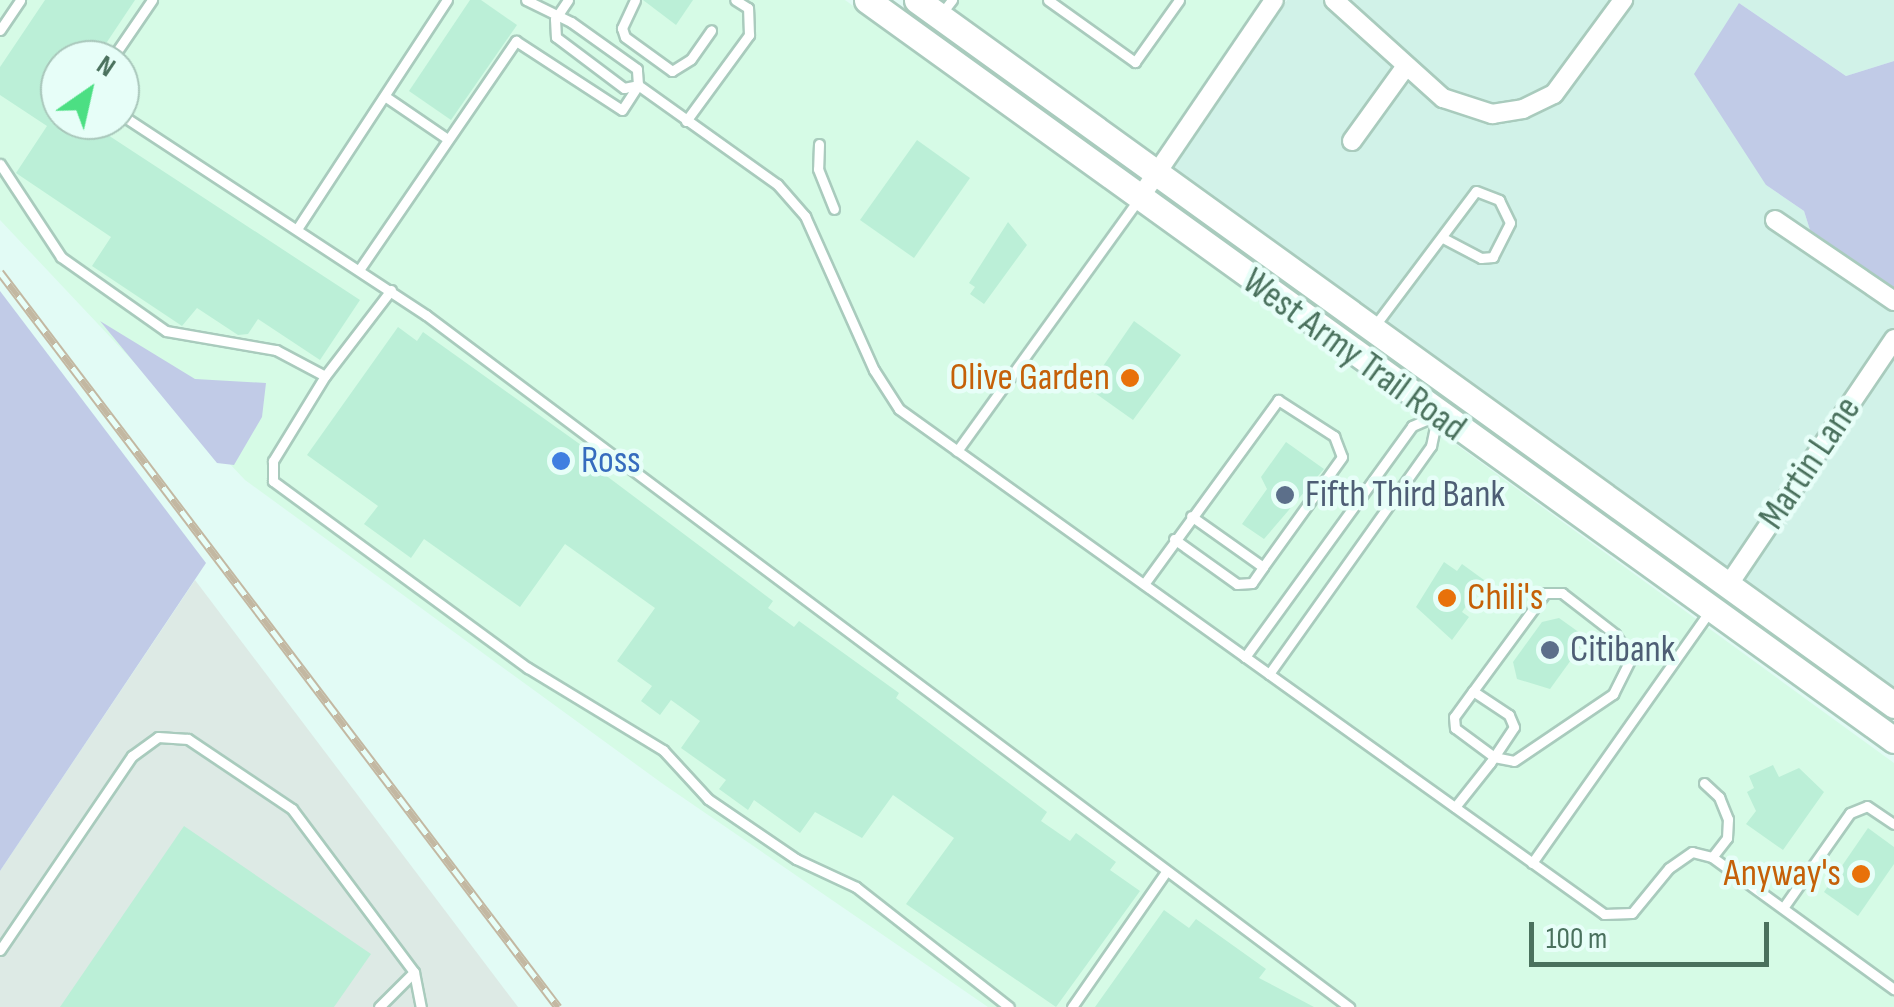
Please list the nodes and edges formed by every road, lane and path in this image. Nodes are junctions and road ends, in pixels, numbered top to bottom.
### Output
1 (20, 0) edge
2 (152, 0) edge
3 (447, 0) edge
4 (526, 0) edge
5 (568, 0) edge
6 (634, 0) edge
7 (735, 0) edge
8 (867, 0) edge
9 (917, 0) edge
10 (1048, 0) edge
11 (1179, 0) edge
12 (1274, 0) edge
13 (1334, 0) edge
14 (1623, 0) edge
15 (946, 8) edge
16 (555, 19) junction
17 (0, 30) edge
18 (711, 30) dead end
19 (125, 40) edge
20 (1406, 66) junction
21 (638, 85) junction
22 (386, 98) junction
23 (686, 121) junction
24 (140, 127) edge
25 (446, 138) junction
26 (1352, 141) dead end
27 (819, 144) dead end
28 (0, 164) edge
29 (1155, 175) junction
30 (1139, 199) junction
31 (834, 209) dead end
32 (1775, 220) dead end
33 (297, 229) junction
34 (1443, 238) junction
35 (360, 270) junction
36 (391, 290) junction
37 (1894, 301) edge
38 (1371, 330) junction
39 (1894, 339) edge
40 (325, 376) junction
41 (1456, 392) junction
42 (1438, 415) junction
43 (957, 451) junction
44 (1190, 516) junction
45 (1174, 539) junction
46 (1263, 567) junction
47 (1144, 584) junction
48 (1726, 587) junction
49 (1754, 606) junction
50 (1710, 612) junction
51 (1245, 657) junction
52 (1269, 674) junction
53 (1473, 691) junction
54 (1894, 705) edge
55 (1894, 740) edge
56 (1494, 757) junction
57 (1704, 783) dead end
58 (1455, 807) junction
59 (1894, 824) edge
60 (1712, 857) junction
61 (1532, 863) junction
62 (1166, 872) junction
63 (1783, 908) junction
64 (0, 950) edge
65 (414, 972) junction
66 (1894, 989) edge
67 (378, 1007) edge
68 (421, 1007) edge
69 (1009, 1007) edge
70 (1072, 1007) edge
71 (1348, 1007) edge

1 - 17 lane
2 - 19 lane
3 - 22 lane
4 - 16 lane
5 - 16 lane
6 - 18 lane
7 - 23 lane
8 - 30 main road, West Army Trail Road
9 - 15 main road, West Army Trail Road
10 - 11 lane
12 - 29 street
13 - 20 street
14 - 20 street
15 - 29 main road, West Army Trail Road
16 - 21 lane
16 - 21 lane
20 - 26 street
21 - 23 lane
21 - 25 lane
22 - 25 lane
22 - 33 lane
23 - 43 lane
24 - 33 lane
25 - 35 lane
27 - 31 lane
28 - 40 lane
29 - 30 street
29 - 38 main road, West Army Trail Road
30 - 42 main road, West Army Trail Road
30 - 43 lane
32 - 37 street
33 - 35 lane
34 - 34 lane
34 - 38 lane
35 - 36 lane
36 - 40 lane
36 - 62 lane
38 - 41 main road, West Army Trail Road
39 - 48 street, Martin Lane
40 - 69 lane
41 - 42 main road
41 - 48 main road, West Army Trail Road
42 - 50 main road, West Army Trail Road
42 - 51 lane
42 - 52 lane
43 - 47 lane
44 - 45 lane
44 - 46 lane
44 - 46 lane
45 - 46 lane
45 - 47 lane
47 - 51 lane
48 - 49 main road, West Army Trail Road
49 - 50 main road
49 - 54 main road, West Army Trail Road
50 - 55 main road, West Army Trail Road
50 - 61 lane
51 - 52 lane
52 - 58 lane
53 - 56 lane
53 - 56 lane
53 - 56 lane
56 - 58 lane
57 - 60 lane
58 - 61 lane
59 - 63 lane
60 - 61 lane
60 - 63 lane
62 - 70 lane
62 - 71 lane
63 - 66 lane
64 - 65 lane
65 - 67 lane
65 - 68 lane

